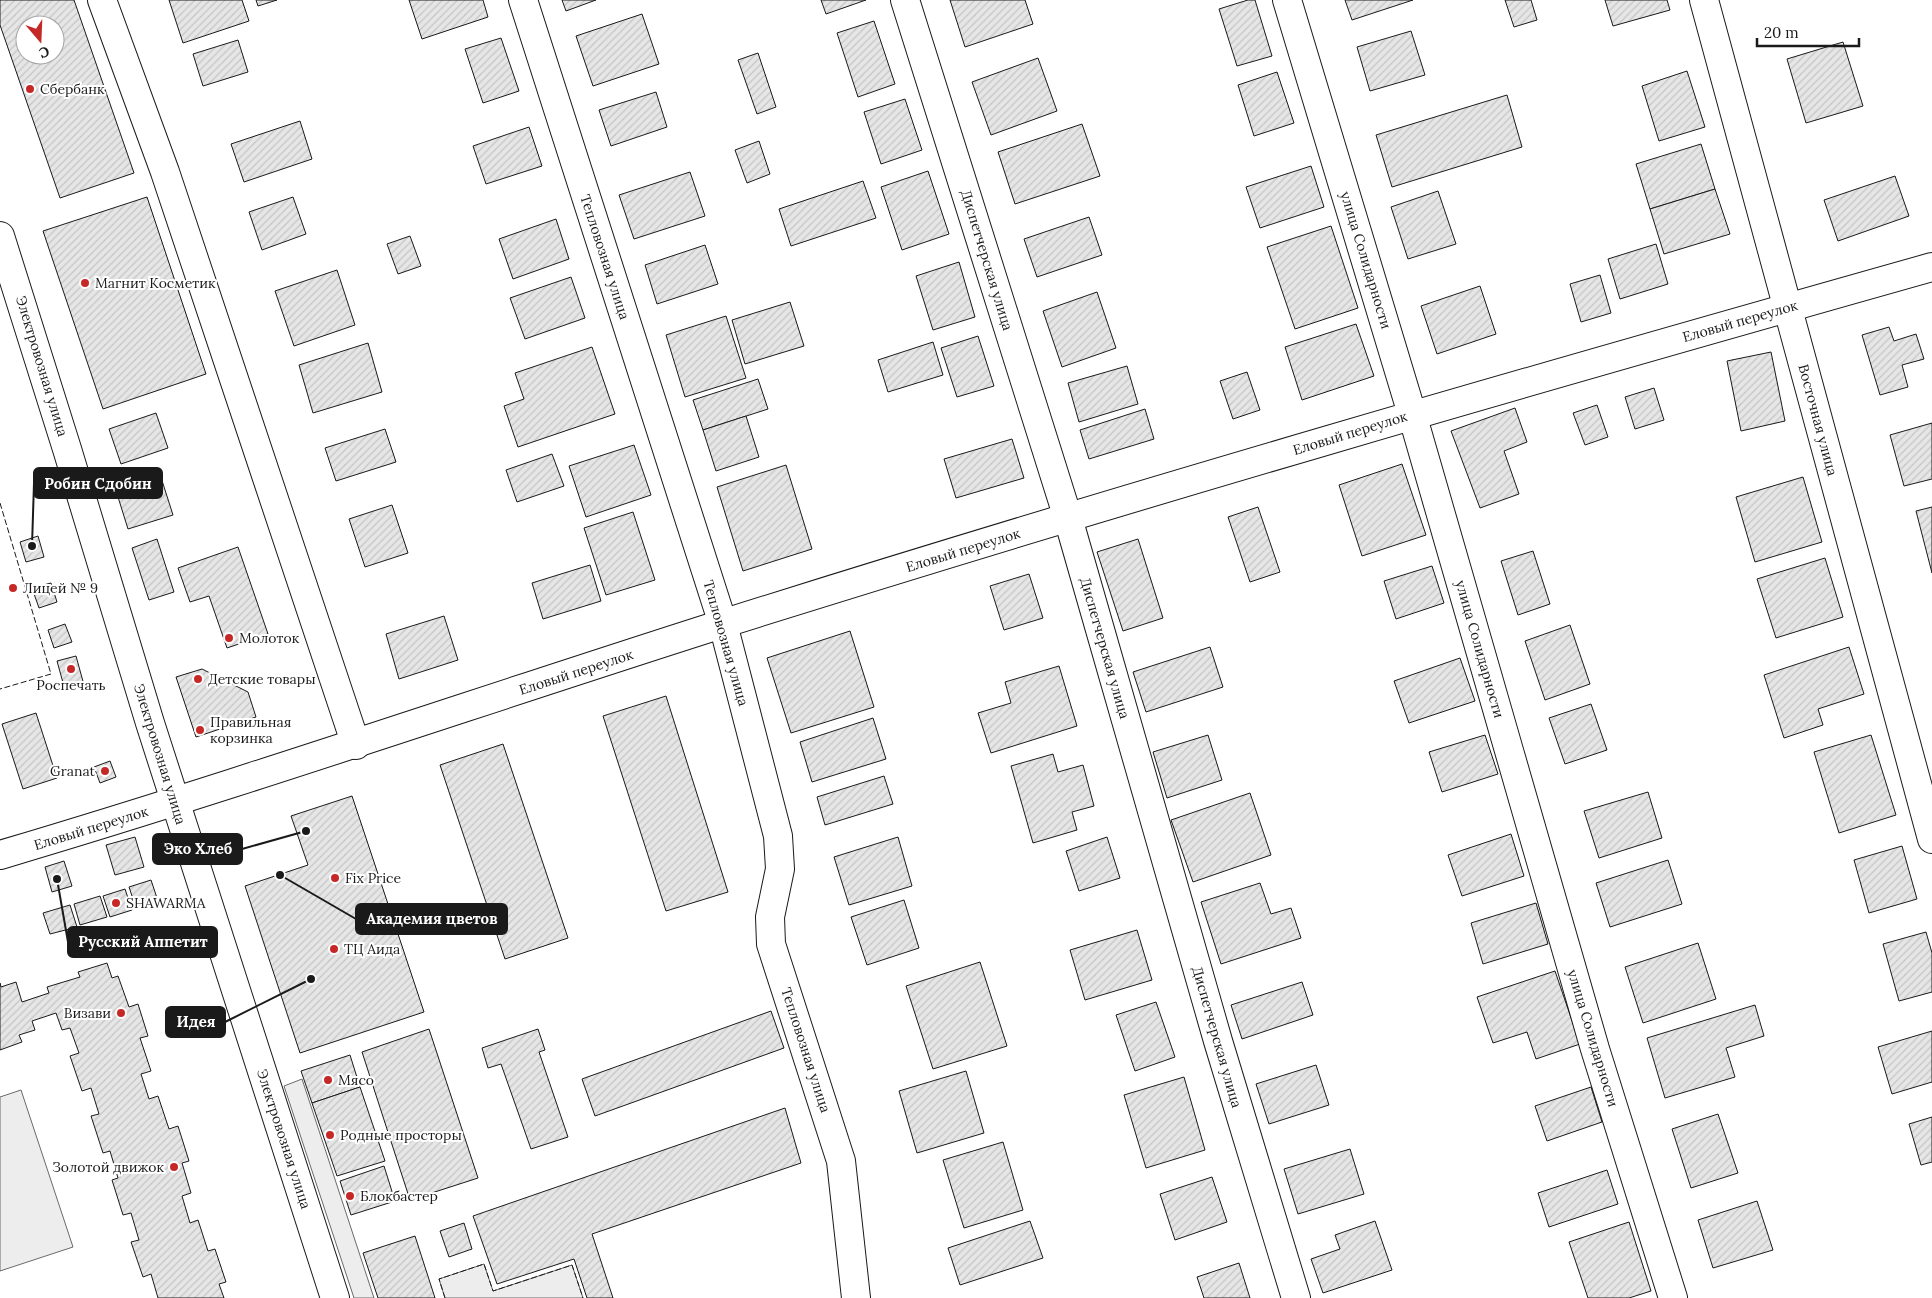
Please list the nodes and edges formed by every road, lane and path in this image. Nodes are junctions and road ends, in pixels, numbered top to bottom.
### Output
1 (102, 0) edge
2 (523, 0) edge
3 (905, 0) edge
4 (1287, 0) edge
5 (1704, 0) edge
6 (0, 236) edge
7 (1932, 267) edge
8 (1788, 308) junction
9 (1412, 414) junction
10 (1068, 518) junction
11 (723, 624) junction
12 (356, 745) junction
13 (175, 802) junction
14 (1932, 840) edge
15 (0, 855) edge
16 (335, 1298) edge
17 (856, 1298) edge
18 (1296, 1298) edge
19 (1673, 1298) edge

1 - 12 street
2 - 11 street, Тепловозная улица
3 - 10 street, Диспетчерская улица
4 - 9 street, улица Солидарности
5 - 8 street, Восточная улица
6 - 13 street, Электровозная улица
7 - 8 street, Еловый переулок
8 - 9 street, Еловый переулок
8 - 14 street, Восточная улица
9 - 10 street, Еловый переулок
9 - 19 street, улица Солидарности
10 - 11 street, Еловый переулок
10 - 18 street, Диспетчерская улица
11 - 12 street, Еловый переулок
11 - 17 street, Тепловозная улица
12 - 13 street, Еловый переулок
13 - 15 street, Еловый переулок
13 - 16 street, Электровозная улица

